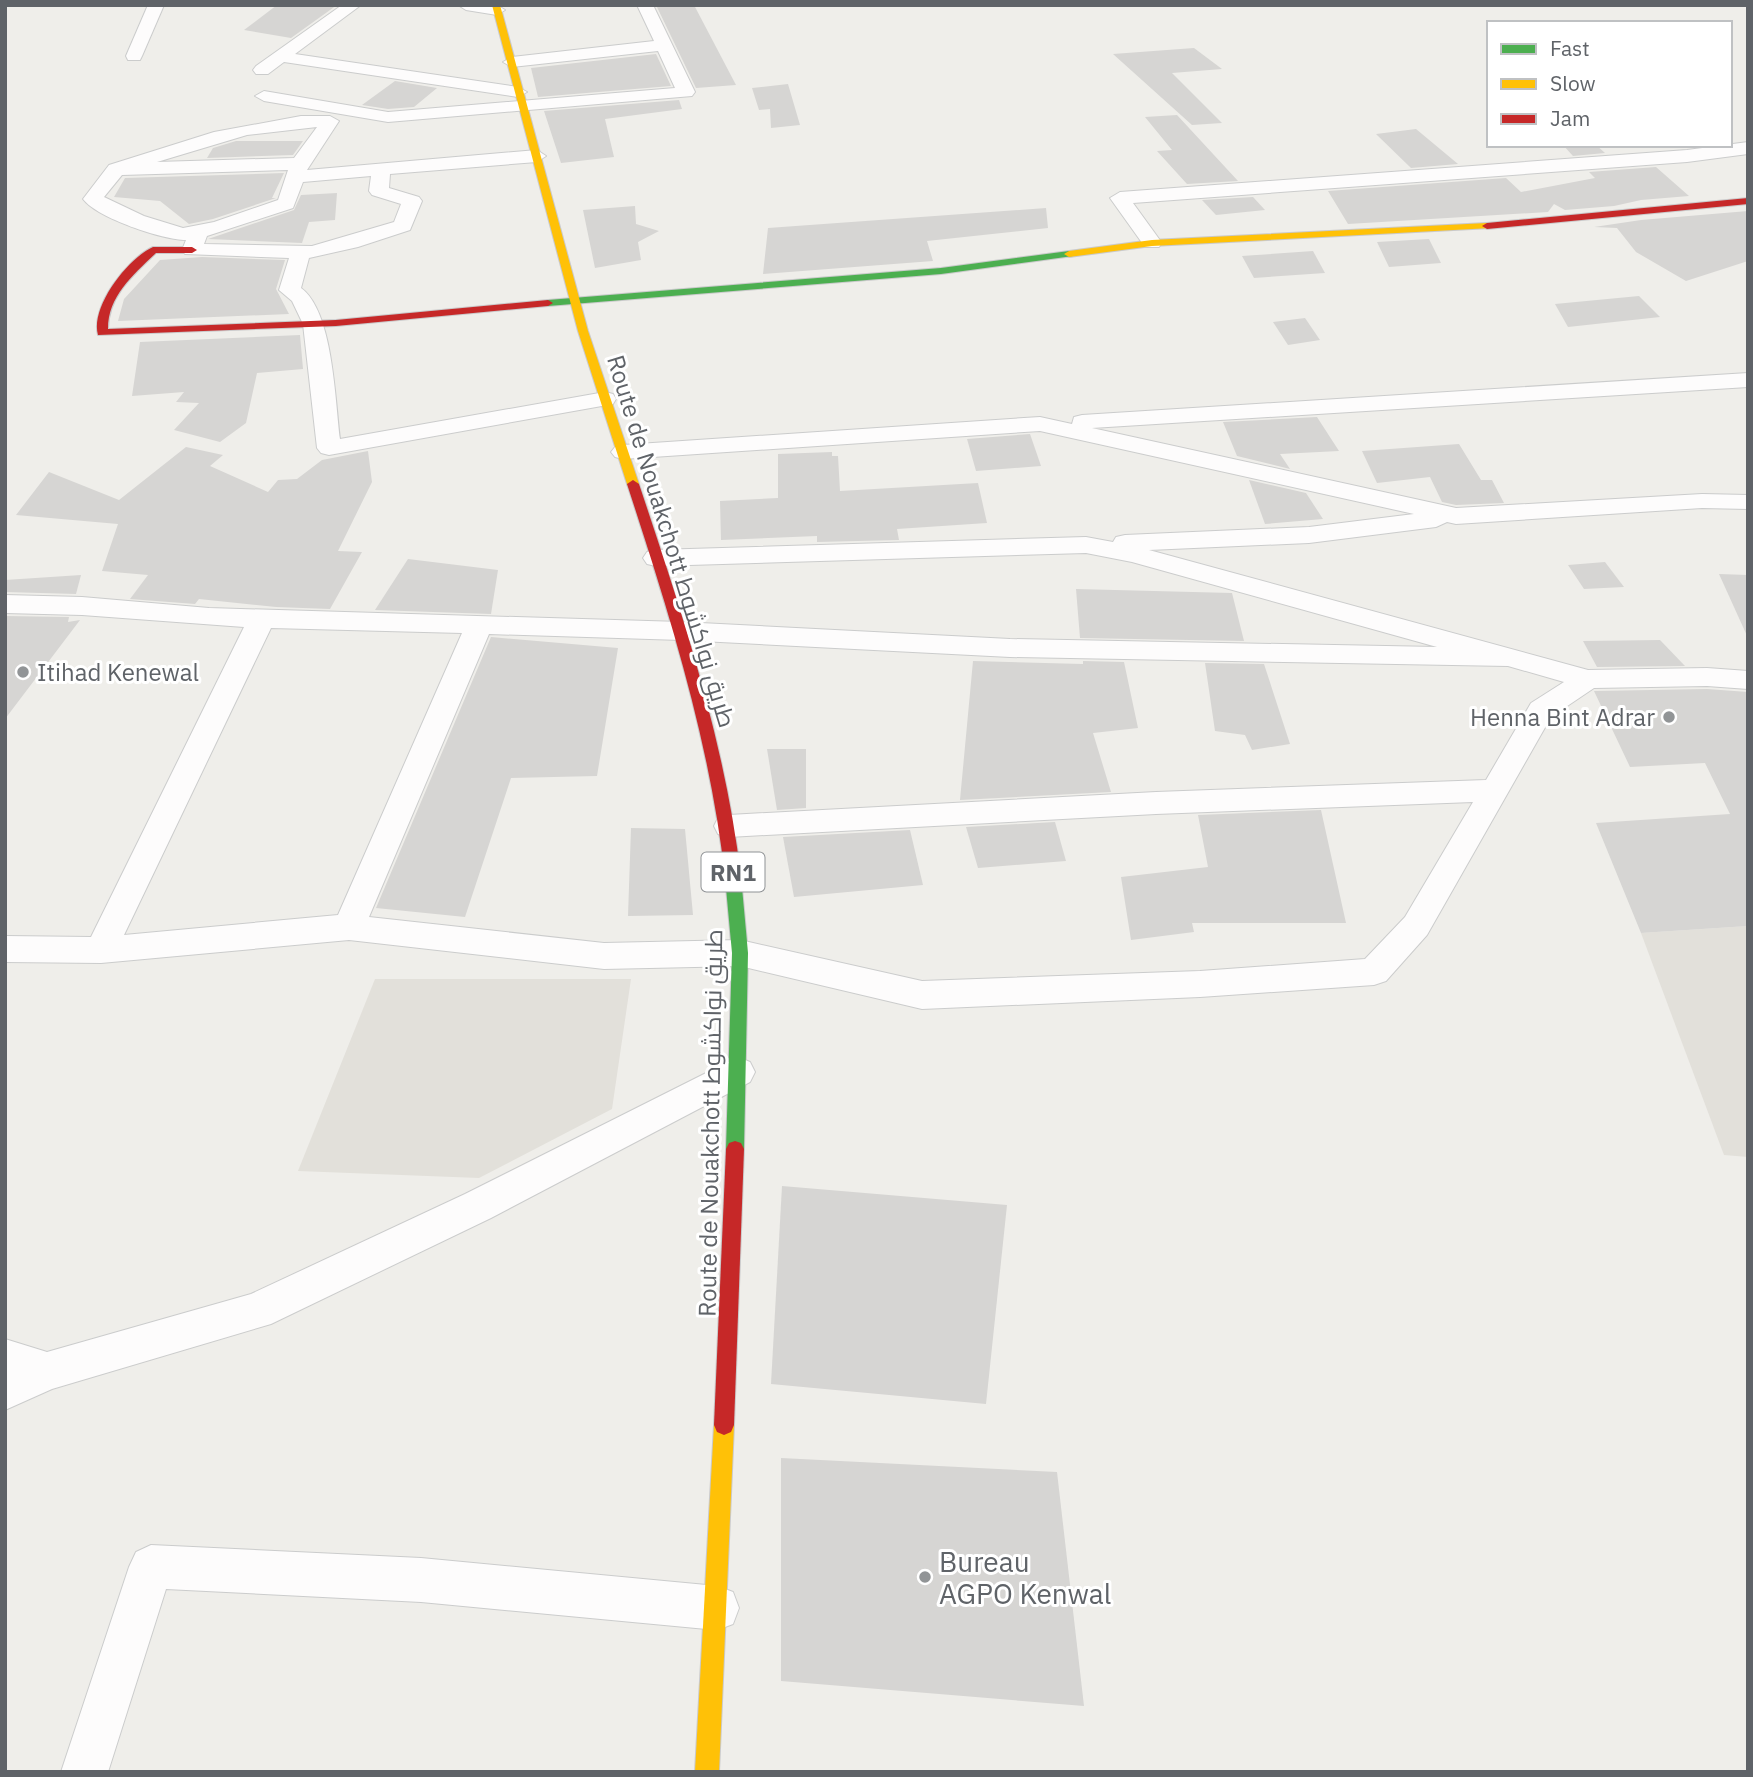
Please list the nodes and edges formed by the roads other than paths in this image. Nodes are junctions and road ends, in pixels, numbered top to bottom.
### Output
1 (156, 5) edge
2 (353, 5) edge
3 (466, 5) edge
4 (645, 5) edge
5 (497, 8) edge
6 (663, 45) junction
7 (134, 56) dead end
8 (281, 57) junction
9 (310, 61) junction
10 (512, 62) junction
11 (262, 70) dead end
12 (519, 99) junction
13 (388, 117) junction
14 (330, 121) junction
15 (1748, 148) edge
16 (537, 156) junction
17 (117, 169) junction
18 (381, 170) junction
19 (297, 171) junction
20 (1748, 201) edge
21 (196, 241) junction
22 (1152, 243) junction
23 (301, 252) junction
24 (575, 299) junction
25 (314, 324) junction
26 (1748, 380) edge
27 (605, 399) junction
28 (1040, 424) junction
29 (623, 452) junction
30 (1748, 502) edge
31 (1456, 516) junction
32 (1086, 545) junction
33 (656, 558) junction
34 (5, 604) edge
35 (262, 618) junction
36 (479, 626) junction
37 (681, 631) junction
38 (1513, 657) junction
39 (1588, 679) junction
40 (1748, 680) edge
41 (1494, 790) junction
42 (729, 826) junction
43 (349, 927) junction
44 (5, 949) edge
45 (101, 950) junction
46 (740, 953) junction
47 (738, 1072) junction
48 (5, 1358) edge
49 (47, 1371) junction
50 (5, 1390) edge
51 (717, 1608) junction
52 (84, 1772) edge
53 (707, 1772) edge

1 - 7 street
2 - 8 street
3 - 5 street
4 - 6 street
5 - 10 main road, Route de Nouakchott طريق نواكشوط / RN1
6 - 10 street
6 - 12 street
8 - 9 street
8 - 11 street
9 - 12 street
9 - 13 street
10 - 12 main road, Route de Nouakchott طريق نواكشوط / RN1
12 - 13 street
12 - 16 main road, Route de Nouakchott طريق نواكشوط / RN1
13 - 14 street
14 - 17 street
14 - 19 street
15 - 22 street
16 - 18 street
16 - 24 main road, Route de Nouakchott طريق نواكشوط / RN1
17 - 19 street
17 - 21 street
18 - 19 street
18 - 23 street
19 - 21 street
20 - 22 main road
21 - 23 street
21 - 25 main road
22 - 24 main road
23 - 25 street
24 - 25 main road
24 - 27 main road, Route de Nouakchott طريق نواكشوط / RN1
25 - 27 street
26 - 28 street
27 - 29 main road, Route de Nouakchott طريق نواكشوط / RN1
28 - 29 street
28 - 31 street
29 - 33 main road, Route de Nouakchott طريق نواكشوط / RN1
30 - 31 street
31 - 32 street
32 - 33 street
32 - 38 street
33 - 37 main road, Route de Nouakchott طريق نواكشوط / RN1
34 - 35 street
35 - 36 street
35 - 45 street
36 - 37 street
36 - 43 street
37 - 38 street
37 - 42 main road, Route de Nouakchott طريق نواكشوط / RN1
38 - 39 street
39 - 40 street
39 - 41 street
41 - 42 street
41 - 46 street
42 - 46 main road, Route de Nouakchott طريق نواكشوط / RN1
43 - 45 street
43 - 46 street
44 - 45 street
46 - 47 main road, Route de Nouakchott طريق نواكشوط / RN1
47 - 49 street
47 - 51 main road, Route de Nouakchott طريق نواكشوط / RN1
48 - 49 street
49 - 50 street
51 - 52 street
51 - 53 main road, Route de Nouakchott طريق نواكشوط / RN1

